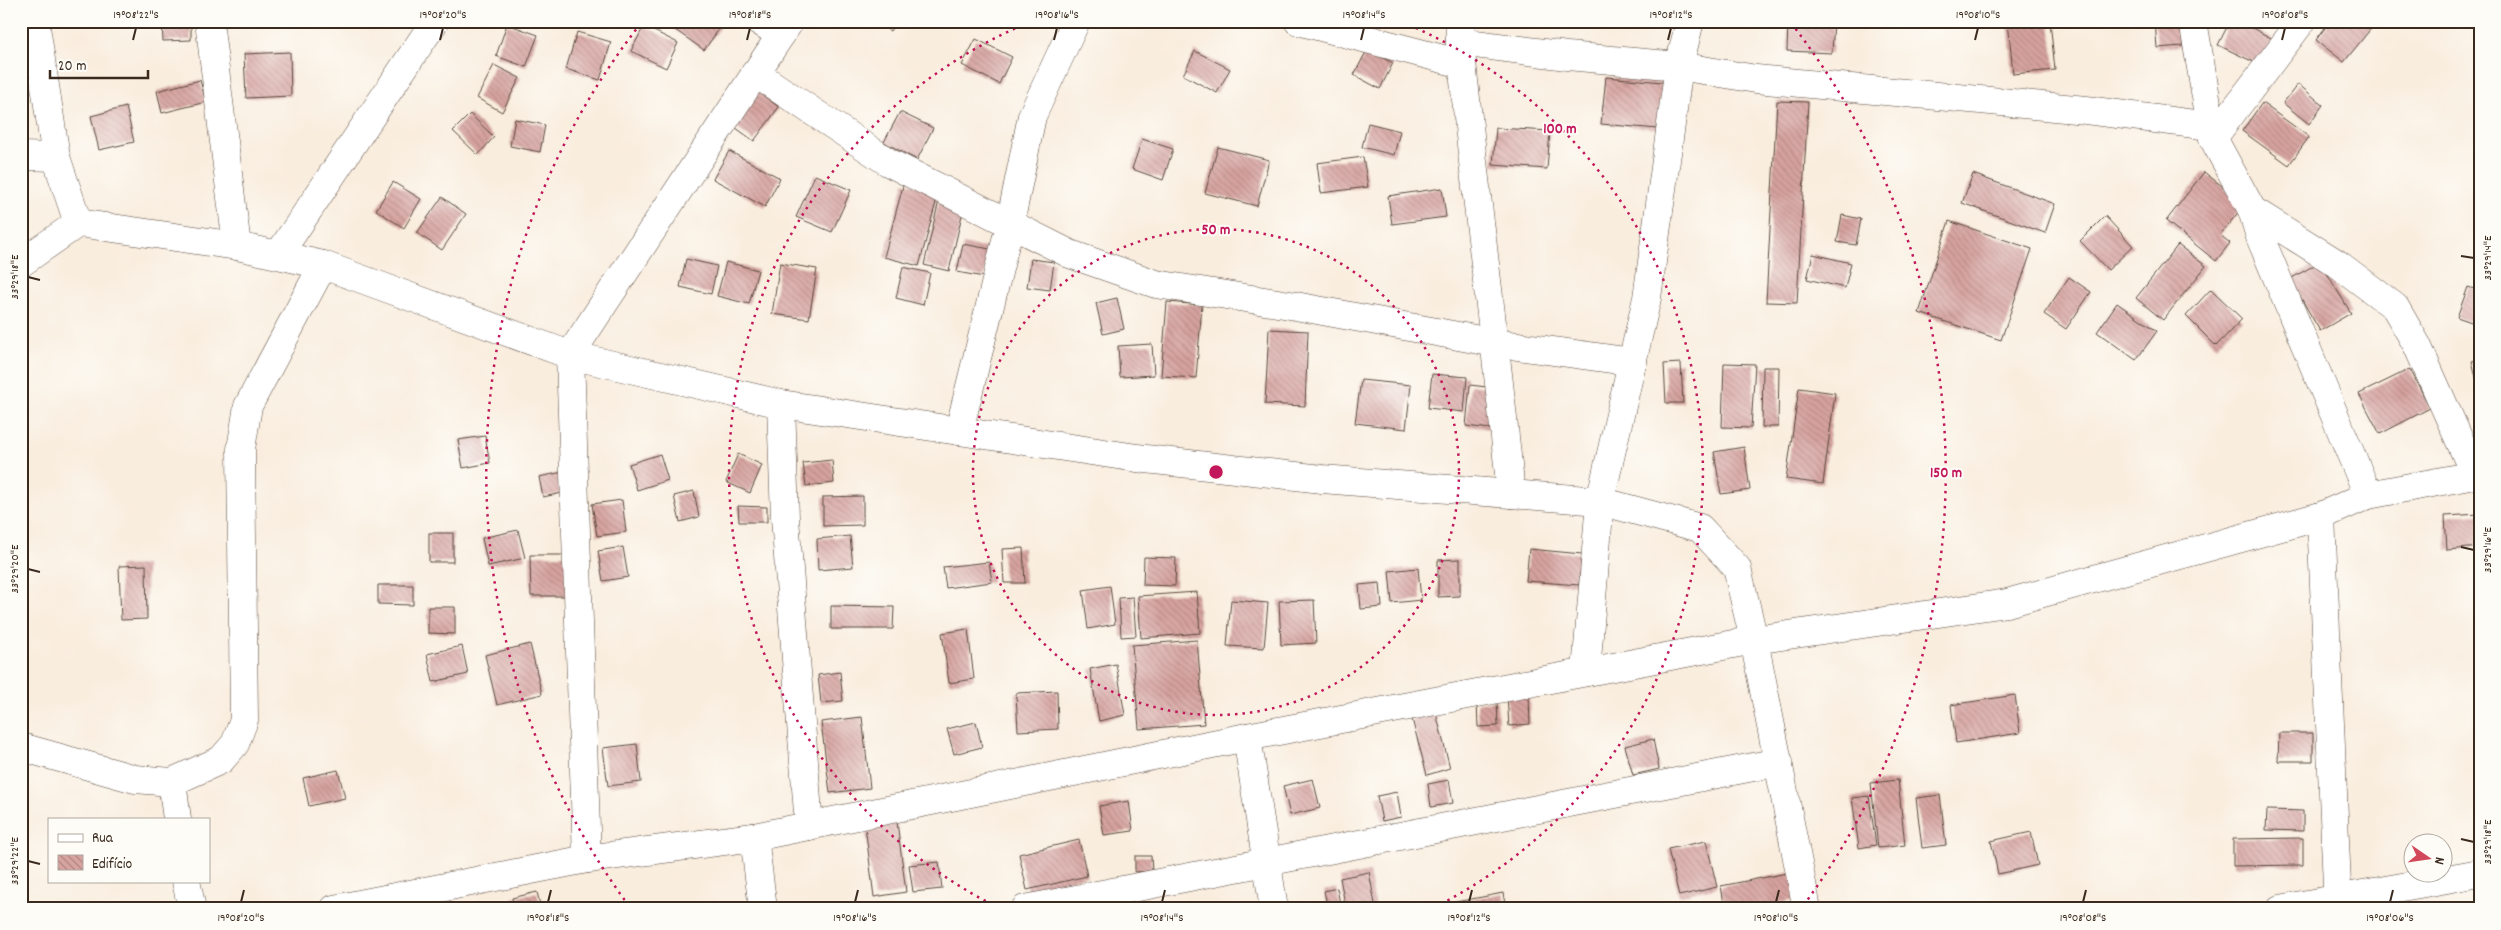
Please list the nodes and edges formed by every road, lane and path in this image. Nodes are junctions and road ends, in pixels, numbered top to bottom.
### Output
1 (35, 21) edge
2 (208, 21) edge
3 (410, 21) edge
4 (435, 21) edge
5 (1076, 21) edge
6 (1298, 21) edge
7 (1690, 21) edge
8 (2193, 21) edge
9 (2302, 21) edge
10 (777, 26) edge
11 (1461, 42) edge
12 (417, 49) junction
13 (1679, 66) junction
14 (756, 73) junction
15 (2211, 132) junction
16 (21, 156) edge
17 (56, 157) junction
18 (2252, 210) junction
19 (78, 223) junction
20 (1010, 224) junction
21 (237, 246) junction
22 (279, 254) junction
23 (21, 263) edge
24 (323, 265) junction
25 (1496, 343) junction
26 (570, 355) junction
27 (1633, 362) junction
28 (781, 404) junction
29 (959, 431) junction
30 (2477, 475) edge
31 (1511, 494) junction
32 (2368, 495) junction
33 (1600, 501) junction
34 (2321, 516) junction
35 (1754, 640) junction
36 (1586, 672) junction
37 (1247, 737) junction
38 (21, 747) edge
39 (1779, 762) junction
40 (172, 782) junction
41 (177, 818) edge
42 (809, 826) junction
43 (754, 837) junction
44 (587, 859) junction
45 (1266, 863) junction
46 (2480, 874) edge
47 (186, 882) edge
48 (2338, 904) edge
49 (192, 909) edge
50 (334, 909) edge
51 (763, 909) edge
52 (1025, 909) edge
53 (1274, 909) edge
54 (1807, 909) edge
55 (2280, 909) edge

1 - 17 street
2 - 21 street
3 - 12 street
4 - 12 street
5 - 20 street
6 - 11 street
7 - 13 street
8 - 15 street
9 - 15 street
10 - 14 street
11 - 13 street
11 - 25 street
12 - 22 street
13 - 15 street
13 - 27 street
14 - 20 street
14 - 26 street
15 - 18 street
16 - 17 street
17 - 19 street
18 - 30 street
18 - 32 street
19 - 21 street
19 - 23 street
20 - 25 street
20 - 29 street
21 - 22 street
22 - 24 street
24 - 26 street
24 - 40 street
25 - 27 street
25 - 31 street
26 - 28 street
26 - 44 street
27 - 33 street
28 - 29 street
28 - 42 street
29 - 31 street
30 - 32 street
31 - 33 street
32 - 34 street
33 - 35 street
33 - 36 street
34 - 35 street
34 - 48 street
35 - 36 street
35 - 39 street
36 - 37 street
37 - 42 street
37 - 45 street
38 - 40 street
39 - 45 street
39 - 54 street
40 - 41 street
42 - 43 street
43 - 44 street
43 - 51 street
44 - 50 street
45 - 52 street
45 - 53 street
46 - 48 street
47 - 49 street
48 - 55 street

